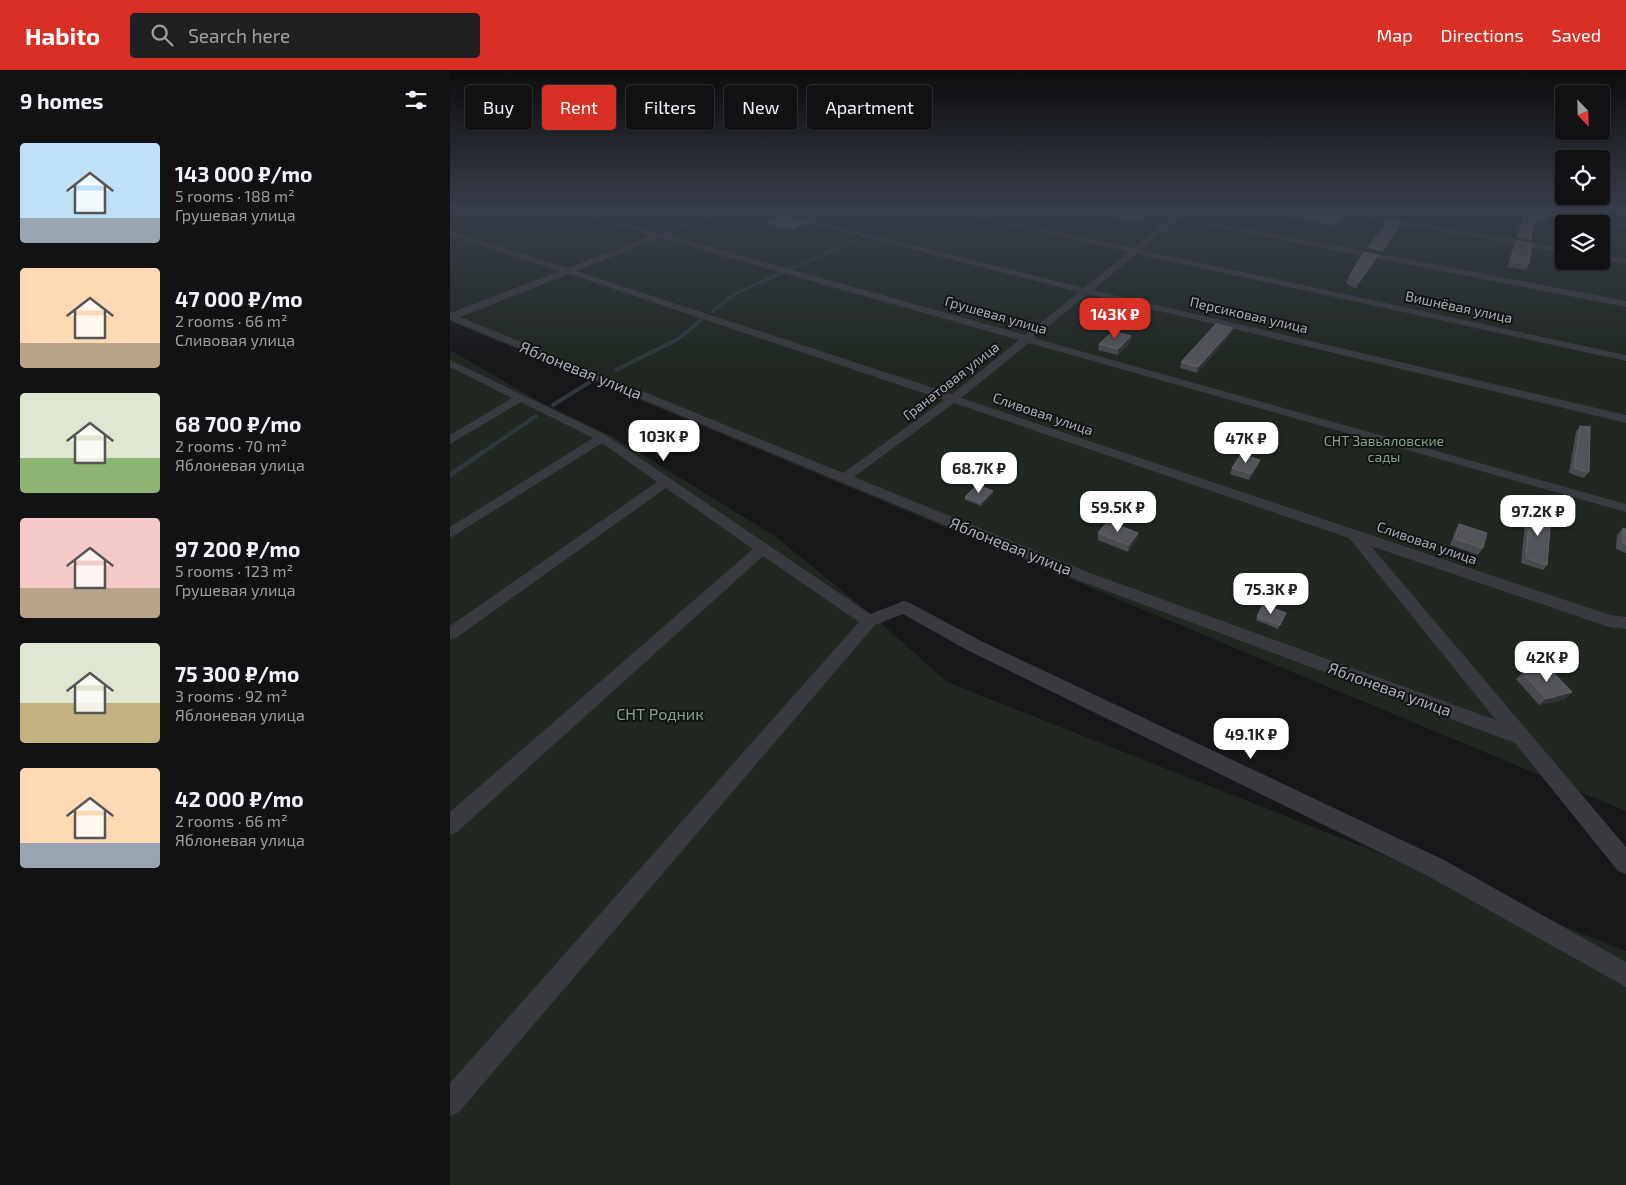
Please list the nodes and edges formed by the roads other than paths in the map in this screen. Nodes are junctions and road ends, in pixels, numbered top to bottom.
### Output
1 (532, 259) edge
2 (600, 259) edge
3 (744, 259) edge
4 (958, 259) edge
5 (1126, 259) edge
6 (1173, 259) edge
7 (1393, 259) edge
8 (1611, 259) edge
9 (1626, 262) edge
10 (570, 271) junction
11 (1086, 291) junction
12 (1626, 304) edge
13 (451, 316) edge
14 (1027, 339) junction
15 (1626, 358) edge
16 (450, 363) edge
17 (520, 398) junction
18 (953, 399) junction
19 (1626, 419) edge
20 (602, 438) junction
21 (450, 440) edge
22 (844, 478) junction
23 (667, 481) junction
24 (1626, 508) edge
25 (450, 533) edge
26 (1353, 534) junction
27 (762, 549) junction
28 (869, 621) junction
29 (1626, 624) edge
30 (450, 634) edge
31 (1523, 738) junction
32 (450, 825) edge
33 (1626, 863) edge
34 (1626, 975) edge
35 (450, 1103) edge

1 - 10 street, Сливовая улица
2 - 10 street
3 - 14 street, Грушевая улица
4 - 11 street, Персиковая улица
5 - 11 street, Гранатовая улица
6 - 15 street, Вишнёвая улица
7 - 12 street
8 - 9 street
10 - 13 street
10 - 18 street, Сливовая улица
11 - 14 street, Гранатовая улица
11 - 19 street, Персиковая улица
13 - 22 street, Яблоневая улица
14 - 18 street, Гранатовая улица
14 - 24 street, Грушевая улица
16 - 17 street
17 - 20 street
17 - 21 street
18 - 22 street, Гранатовая улица
18 - 26 street, Сливовая улица
20 - 23 street
20 - 25 street
22 - 31 street, Яблоневая улица
23 - 27 street
23 - 30 street
26 - 29 street, Сливовая улица
26 - 31 street
27 - 28 street
27 - 32 street
28 - 34 street
28 - 35 street
31 - 33 street

